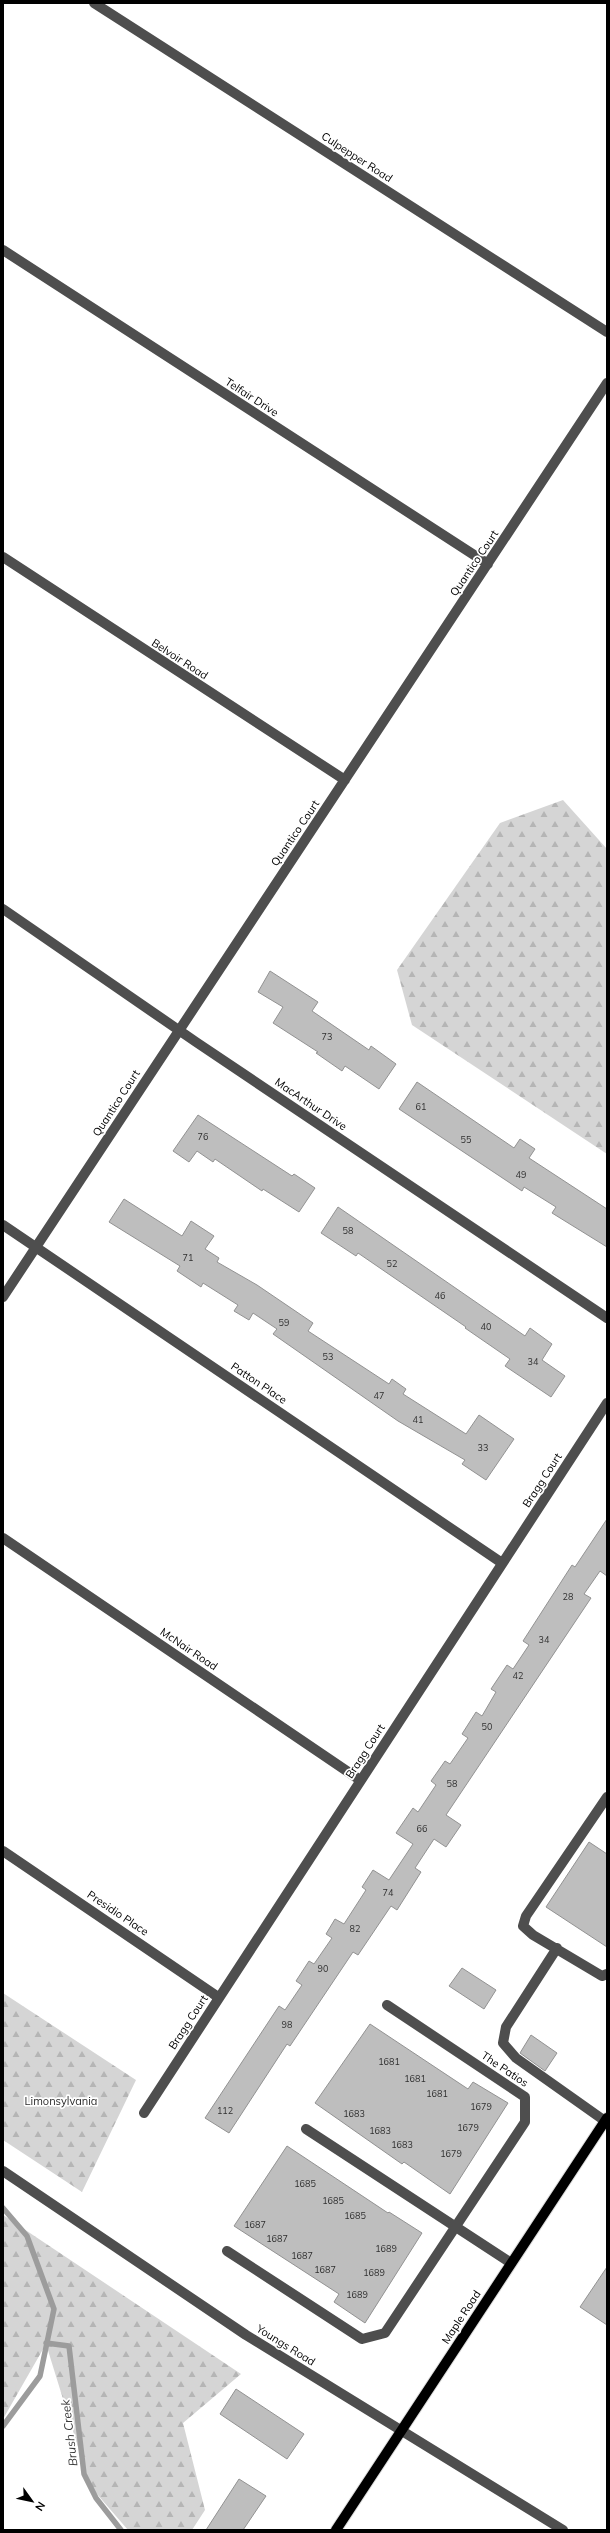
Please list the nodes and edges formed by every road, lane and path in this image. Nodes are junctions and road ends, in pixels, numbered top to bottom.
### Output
1 (94, 3) edge
2 (3, 250) edge
3 (607, 332) edge
4 (607, 383) edge
5 (3, 558) edge
6 (488, 564) junction
7 (345, 780) junction
8 (3, 909) edge
9 (178, 1030) junction
10 (3, 1225) edge
11 (36, 1247) junction
12 (3, 1297) edge
13 (607, 1318) edge
14 (607, 1403) edge
15 (3, 1538) edge
16 (502, 1563) junction
17 (360, 1780) junction
18 (607, 1797) edge
19 (3, 1851) edge
20 (557, 1948) junction
21 (607, 1974) edge
22 (218, 1997) junction
23 (387, 2005) dead end
24 (144, 2112) dead end
25 (606, 2119) edge
26 (306, 2129) dead end
27 (3, 2171) edge
28 (456, 2227) junction
29 (227, 2251) dead end
30 (512, 2263) junction
31 (401, 2430) junction
32 (336, 2530) edge
33 (563, 2530) edge

1 - 3 street, Culpepper Road
2 - 6 street, Telfair Drive
4 - 6 street, Quantico Court
5 - 7 street, Belvoir Road
6 - 7 street, Quantico Court
7 - 9 street, Quantico Court
8 - 9 street, MacArthur Drive
9 - 11 street, Quantico Court
9 - 13 street, MacArthur Drive
10 - 11 street, Patton Place
11 - 12 street, Quantico Court
11 - 16 street, Patton Place
14 - 16 street, Bragg Court
15 - 17 street, McNair Road
16 - 17 street, Bragg Court
17 - 22 street, Bragg Court
18 - 20 street
19 - 22 street, Presidio Place
20 - 21 street
20 - 25 street
22 - 24 street, Bragg Court
23 - 28 street, The Patios
25 - 30 main road, Maple Road
26 - 28 street
27 - 31 street, Youngs Road
28 - 29 street, The Patios
28 - 30 street
30 - 31 main road, Maple Road
31 - 32 main road, Maple Road
31 - 33 street, Youngs Road

